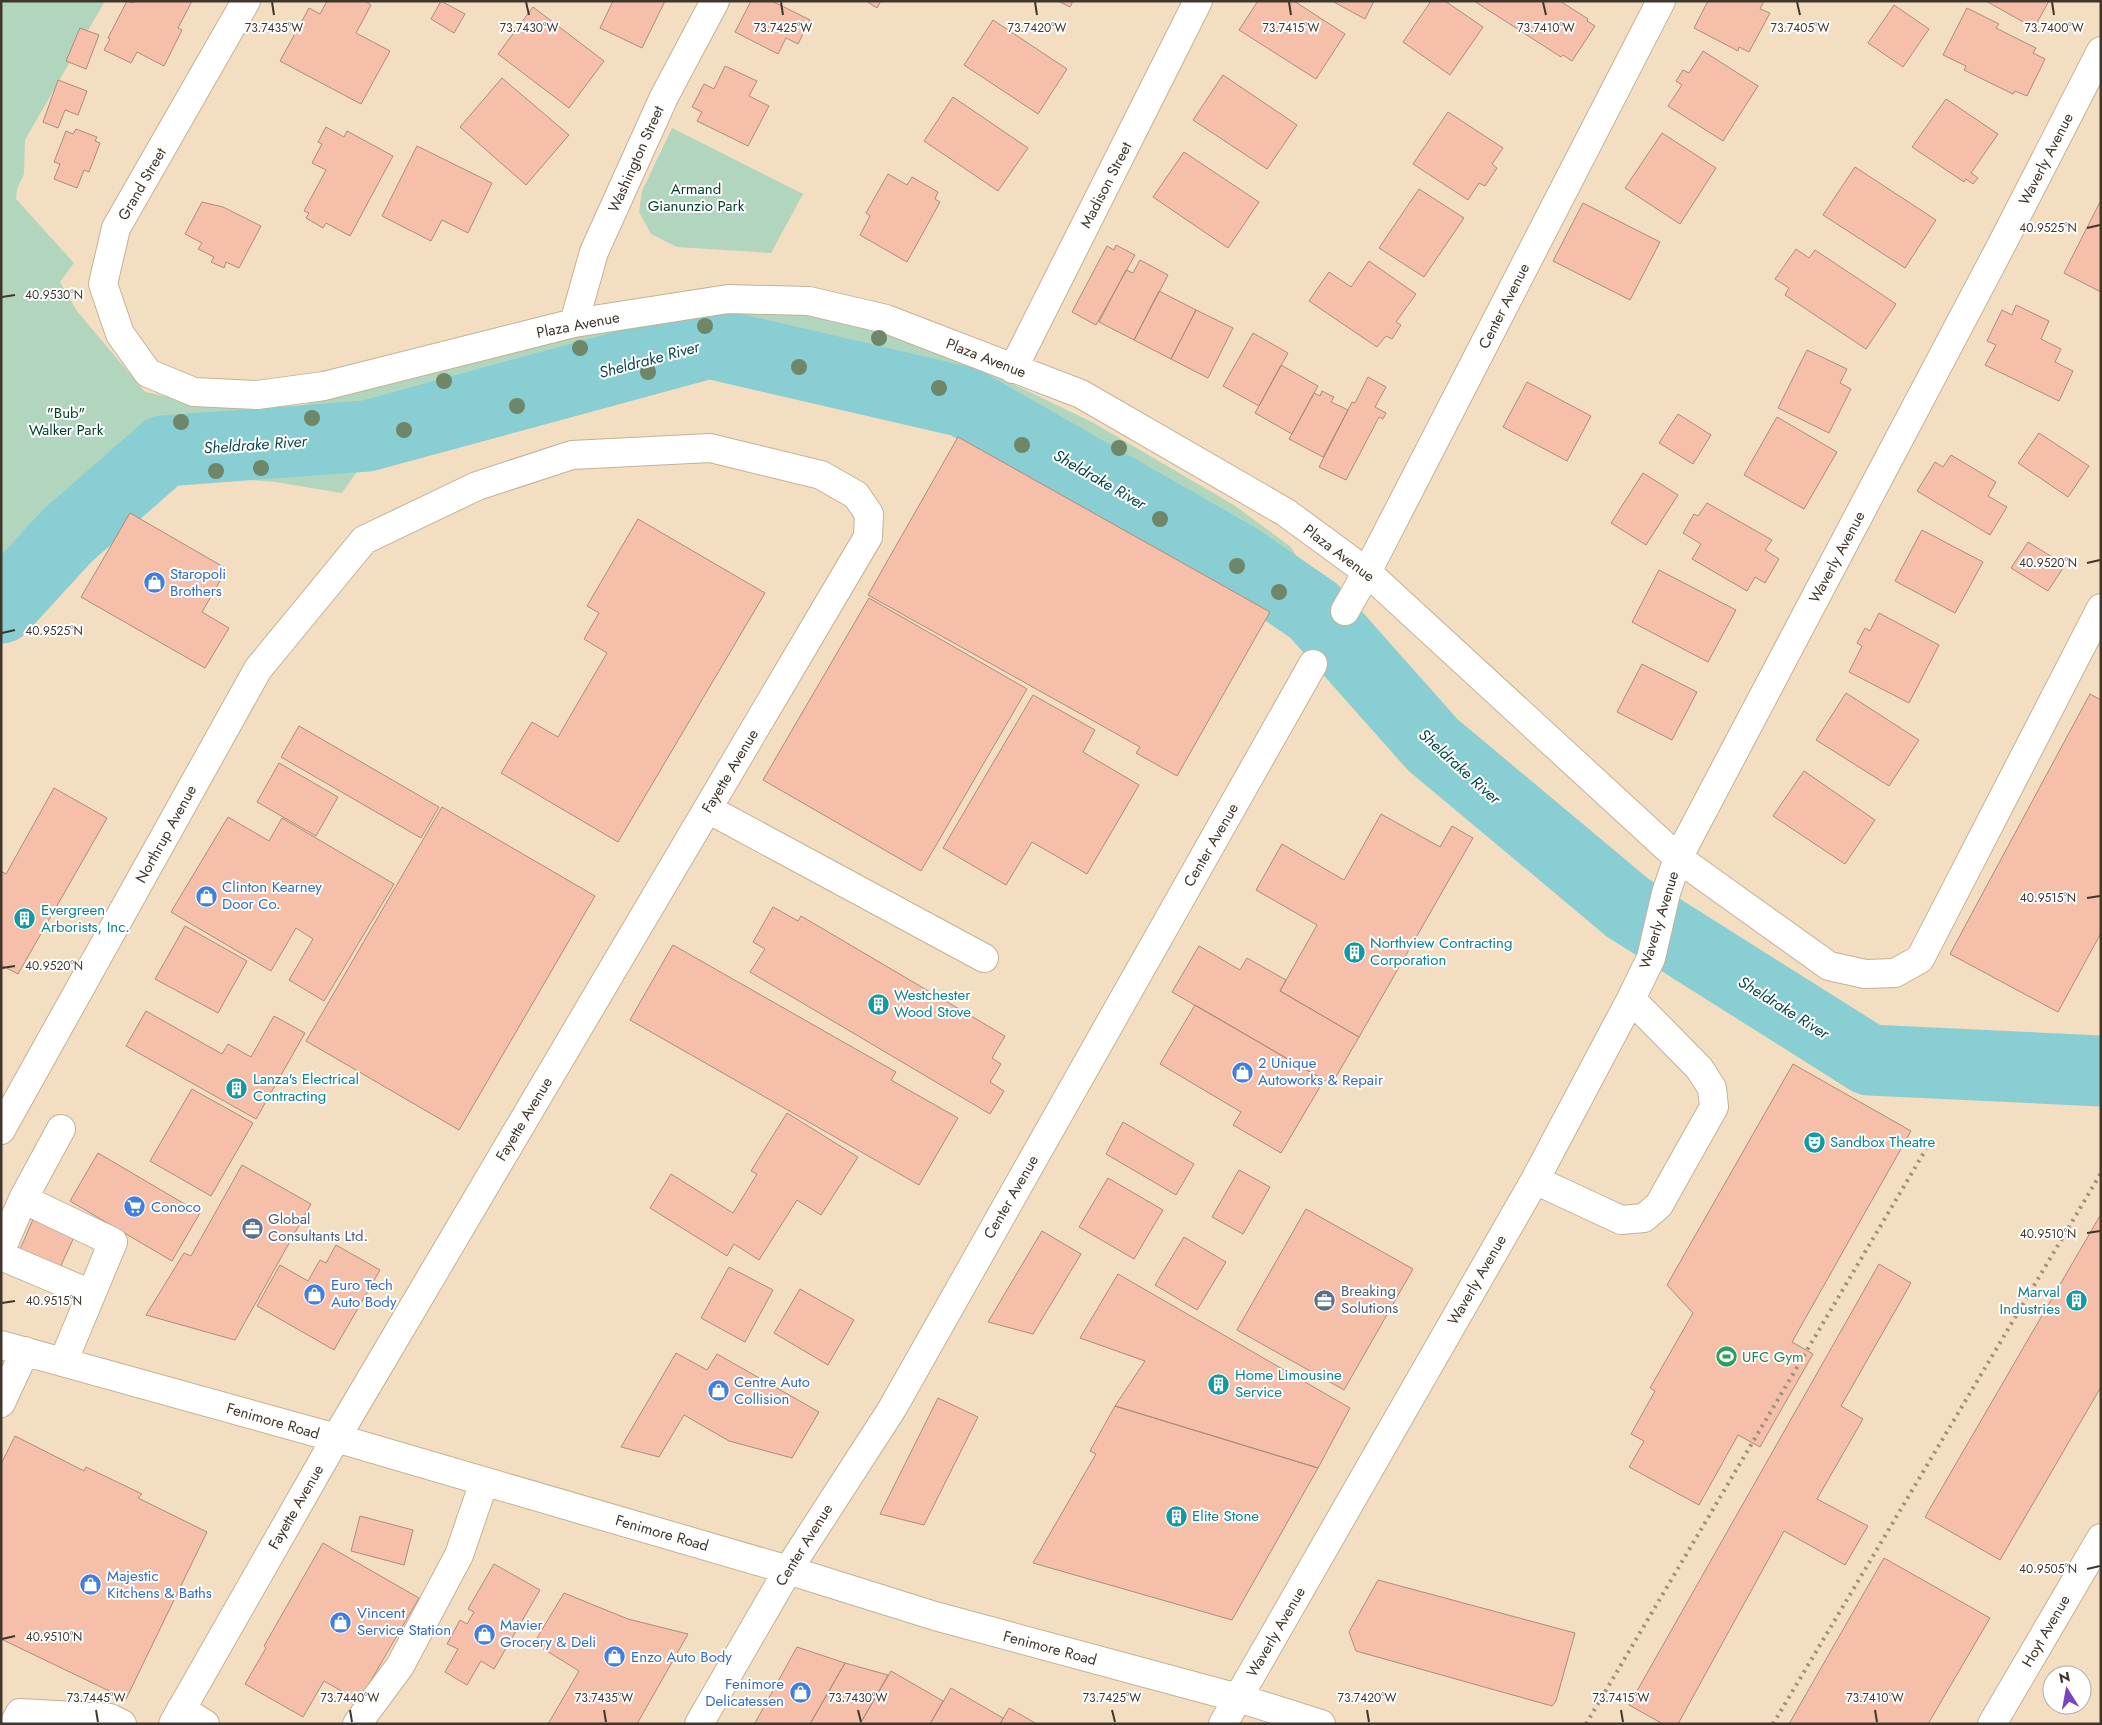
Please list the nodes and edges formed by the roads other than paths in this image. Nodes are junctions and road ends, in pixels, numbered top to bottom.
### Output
1 (246, 1) edge
2 (715, 1) edge
3 (1198, 1) edge
4 (1661, 1) edge
5 (2101, 51) edge
6 (574, 323) junction
7 (1013, 368) junction
8 (148, 373) joint
9 (869, 514) joint
10 (1367, 572) junction
11 (2101, 608) edge
12 (1345, 610) dead end
13 (1313, 664) dead end
14 (708, 809) junction
15 (1678, 858) junction
16 (984, 958) dead end
17 (1631, 999) junction
18 (61, 1129) dead end
19 (1, 1130) edge
20 (1535, 1180) junction
21 (14, 1205) edge
22 (1, 1250) edge
23 (1, 1256) edge
24 (91, 1294) junction
25 (13, 1348) edge
26 (63, 1362) junction
27 (1, 1403) edge
28 (336, 1438) junction
29 (484, 1482) junction
30 (2101, 1538) edge
31 (788, 1570) junction
32 (1238, 1698) junction
33 (177, 1716) edge
34 (17, 1718) edge
35 (122, 1724) edge
36 (205, 1724) edge
37 (357, 1724) edge
38 (699, 1724) edge
39 (1223, 1724) edge
40 (1322, 1724) edge
41 (1992, 1724) edge

1 - 8 street, Grand Street
2 - 6 street, Washington Street
3 - 7 street, Madison Street
4 - 10 street, Center Avenue
5 - 15 street, Waverly Avenue
6 - 7 street, Plaza Avenue
6 - 8 street, Plaza Avenue
7 - 10 street, Plaza Avenue
9 - 14 street, Fayette Avenue
9 - 19 street, Northrup Avenue
10 - 12 street, Center Avenue
10 - 15 street, Plaza Avenue
11 - 15 street, Plaza Avenue
13 - 31 street, Center Avenue
14 - 16 street
14 - 28 street, Fayette Avenue
15 - 17 street, Waverly Avenue
17 - 20 street, Waverly Avenue
17 - 20 street
18 - 21 street
20 - 32 street, Waverly Avenue
21 - 22 street
21 - 24 street
23 - 24 street
24 - 26 street
25 - 26 street, Fenimore Road
25 - 27 street
26 - 28 street, Fenimore Road
28 - 29 street, Fenimore Road
28 - 33 street, Fayette Avenue
29 - 31 street, Fenimore Road
29 - 37 street
30 - 41 street, Hoyt Avenue
31 - 32 street, Fenimore Road
31 - 38 street, Center Avenue
32 - 39 street, Waverly Avenue
32 - 40 street, Fenimore Road
33 - 36 street
34 - 35 street

